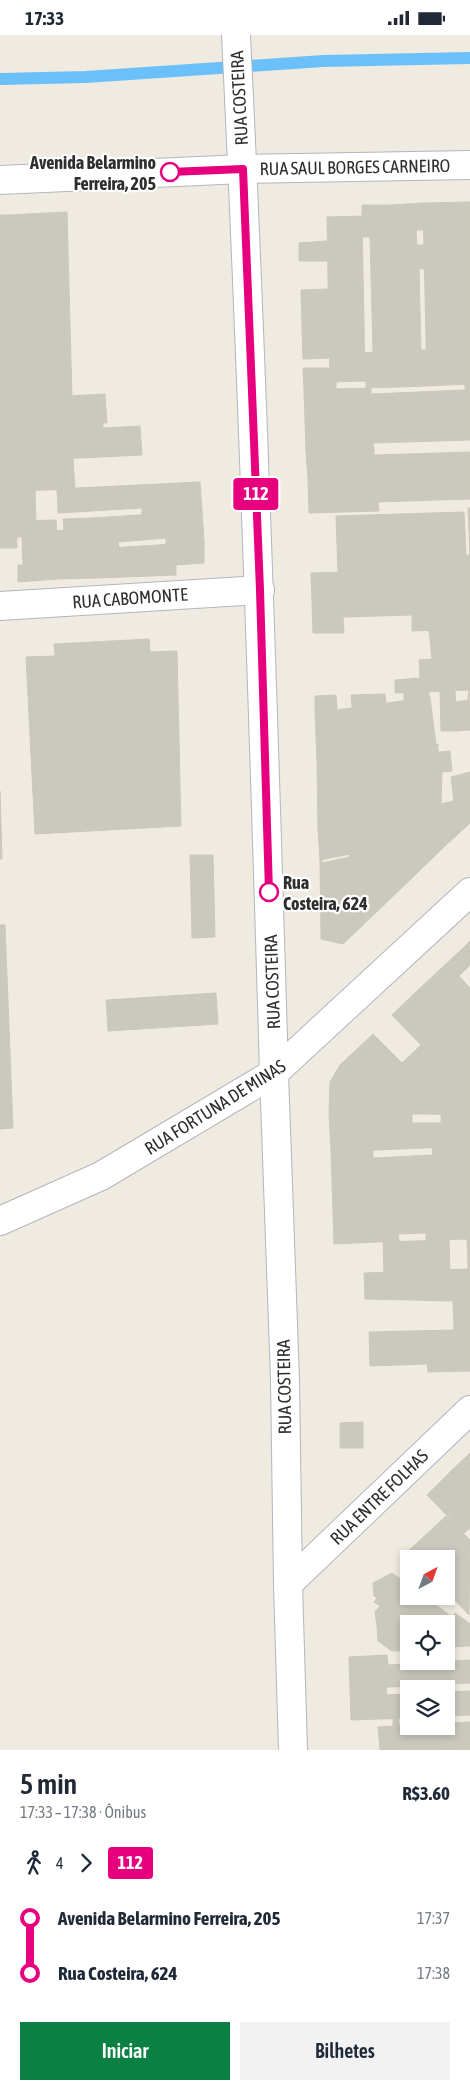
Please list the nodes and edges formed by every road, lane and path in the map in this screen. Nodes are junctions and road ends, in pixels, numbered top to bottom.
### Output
1 (236, 45) edge
2 (470, 165) edge
3 (243, 169) junction
4 (0, 180) edge
5 (260, 590) junction
6 (0, 606) edge
7 (470, 892) edge
8 (274, 1073) junction
9 (0, 1221) edge
10 (470, 1411) edge
11 (288, 1584) junction
12 (293, 1750) edge

1 - 3 street, RUA COSTEIRA
2 - 3 street, RUA SAUL BORGES CARNEIRO
3 - 4 street, RUA SAUL BORGES CARNEIRO
3 - 5 street, RUA COSTEIRA
5 - 6 street, RUA CABOMONTE
5 - 8 street, RUA COSTEIRA
7 - 8 street, RUA FORTUNA DE MINAS
8 - 9 street, RUA FORTUNA DE MINAS
8 - 11 street, RUA COSTEIRA
10 - 11 street, RUA ENTRE FOLHAS
11 - 12 street, RUA COSTEIRA

